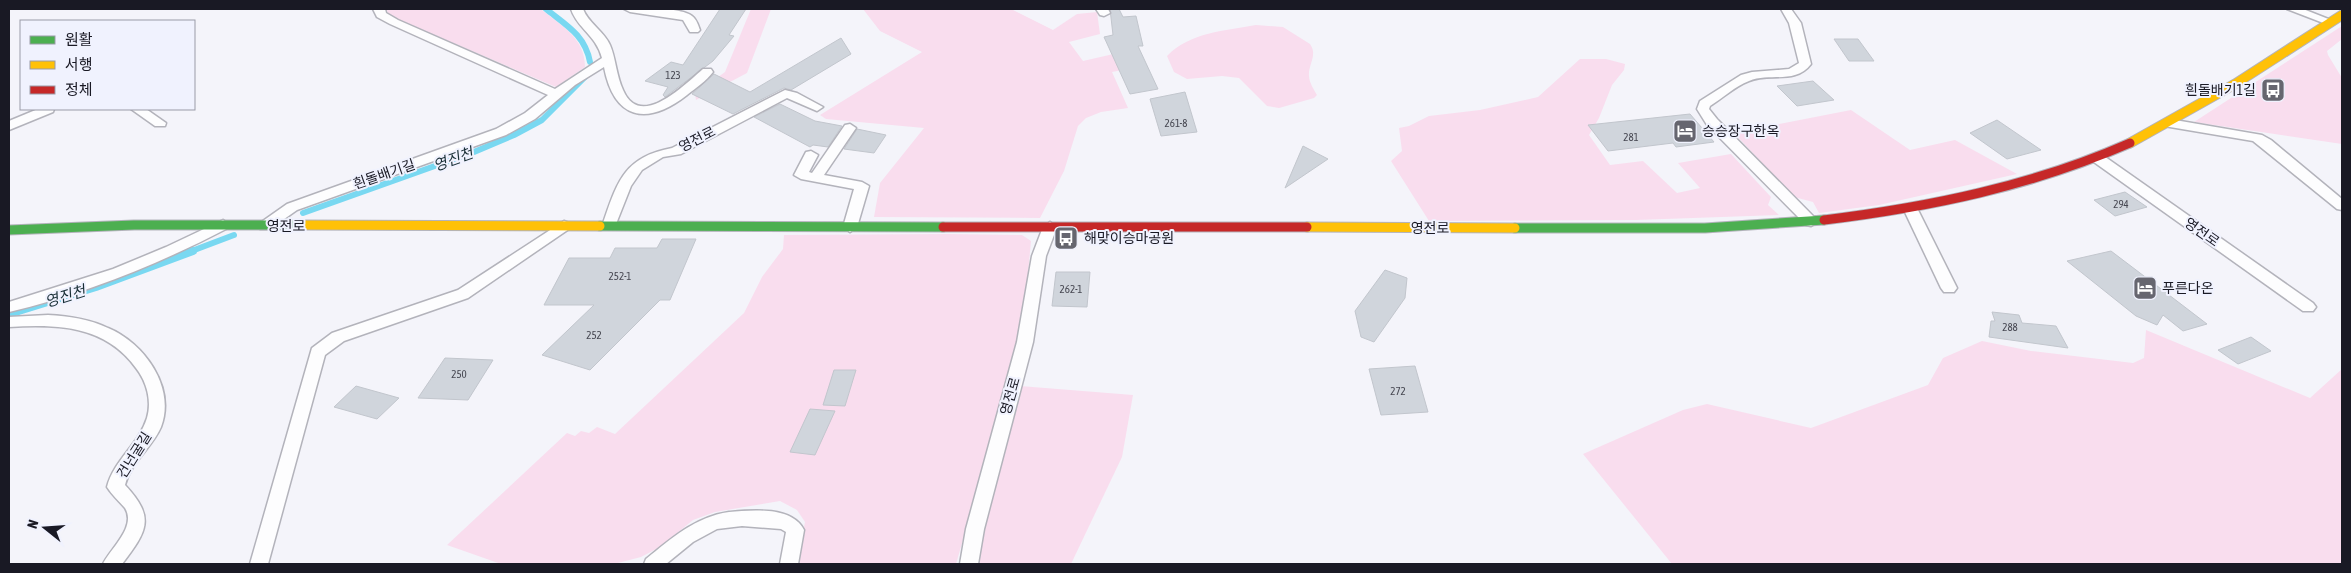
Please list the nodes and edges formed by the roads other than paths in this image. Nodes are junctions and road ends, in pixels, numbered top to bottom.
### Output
1 (379, 9) edge
2 (577, 9) edge
3 (630, 9) edge
4 (2293, 9) edge
5 (1786, 10) edge
6 (2342, 15) edge
7 (2330, 22) junction
8 (694, 30) dead end
9 (608, 59) junction
10 (707, 72) dead end
11 (554, 93) junction
12 (817, 107) dead end
13 (46, 110) edge
14 (139, 110) edge
15 (160, 122) dead end
16 (2170, 123) junction
17 (9, 126) edge
18 (850, 128) dead end
19 (811, 155) dead end
20 (2096, 158) junction
21 (816, 178) junction
22 (2342, 206) edge
23 (1910, 208) junction
24 (1811, 222) junction
25 (223, 226) junction
26 (265, 226) junction
27 (564, 226) junction
28 (609, 226) junction
29 (850, 227) junction
30 (1050, 227) junction
31 (9, 230) edge
32 (1949, 288) dead end
33 (9, 308) edge
34 (2308, 308) dead end
35 (9, 322) edge
36 (112, 564) edge
37 (259, 564) edge
38 (653, 564) edge
39 (789, 564) edge
40 (969, 564) edge

1 - 11 lane
2 - 9 lane
3 - 8 lane
4 - 7 lane
5 - 24 lane
6 - 7 street, 영전로
7 - 16 street, 영전로
9 - 10 lane
9 - 11 lane, 흰돌배기길
11 - 26 lane, 흰돌배기길
12 - 28 lane, 영전로
13 - 17 lane
14 - 15 lane
16 - 20 street, 영전로
16 - 22 lane
18 - 21 lane
19 - 21 lane
20 - 23 street, 영전로
20 - 34 lane, 영전로
21 - 29 lane
23 - 24 street, 영전로
23 - 32 lane
24 - 30 street, 영전로
25 - 26 street, 영전로
25 - 31 street, 영전로
25 - 33 lane
26 - 27 street, 영전로
27 - 28 street, 영전로
27 - 37 lane
28 - 29 street, 영전로
29 - 30 street, 영전로
30 - 40 lane, 영전로
35 - 36 lane, 건넌굴길
38 - 39 lane

